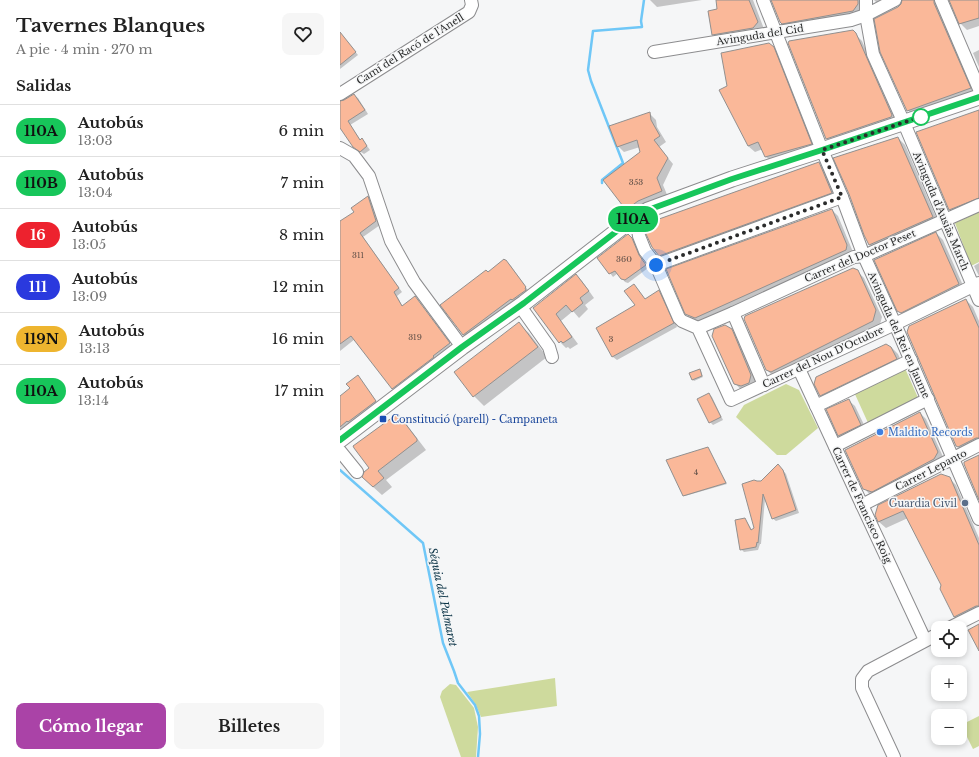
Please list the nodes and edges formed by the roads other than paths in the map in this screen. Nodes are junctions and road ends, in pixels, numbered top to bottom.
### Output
1 (471, 0) edge
2 (763, 0) edge
3 (866, 0) edge
4 (895, 0) edge
5 (941, 0) edge
6 (866, 15) junction
7 (776, 32) junction
8 (654, 52) dead end
9 (979, 89) edge
10 (340, 94) edge
11 (979, 97) edge
12 (904, 123) junction
13 (340, 148) edge
14 (822, 150) junction
15 (842, 197) junction
16 (979, 205) edge
17 (945, 220) junction
18 (630, 222) junction
19 (864, 256) junction
20 (656, 265) junction
21 (976, 284) edge
22 (979, 300) edge
23 (520, 306) junction
24 (733, 313) junction
25 (895, 324) junction
26 (698, 328) junction
27 (462, 347) junction
28 (552, 357) dead end
29 (911, 360) junction
30 (799, 369) junction
31 (764, 385) junction
32 (928, 399) junction
33 (816, 406) junction
34 (340, 440) edge
35 (979, 445) edge
36 (835, 446) junction
37 (340, 451) edge
38 (953, 458) junction
39 (357, 472) dead end
40 (862, 505) junction
41 (979, 519) edge
42 (979, 613) edge
43 (963, 621) edge
44 (931, 638) edge
45 (926, 640) junction
46 (894, 757) edge

1 - 10 street, Camí del Racó de l'Anell
2 - 7 street, Avinguda del Rei en Jaume
3 - 6 street, Avinguda d'Ausiàs March
4 - 6 street, Avinguda del Cid
5 - 9 street
6 - 7 street, Avinguda del Cid
6 - 12 street, Avinguda d'Ausiàs March
7 - 8 street, Avinguda del Cid
7 - 14 street, Avinguda del Rei en Jaume
11 - 12 main road
12 - 14 main road
12 - 17 street, Avinguda d'Ausiàs March
13 - 27 street
14 - 15 street, Avinguda del Rei en Jaume
14 - 18 main road
15 - 19 street, Avinguda del Rei en Jaume
15 - 20 street
16 - 17 street, Carrer del Doctor Peset
17 - 19 street, Carrer del Doctor Peset
17 - 21 street, Avinguda d'Ausiàs March
18 - 20 street
18 - 23 main road
19 - 24 street, Carrer del Doctor Peset
19 - 25 street, Avinguda del Rei en Jaume
20 - 26 street
21 - 22 street, Avinguda d'Ausiàs March
21 - 25 street, Carrer del Nou D'Octubre
23 - 27 main road
23 - 28 street
24 - 26 street, Carrer del Doctor Peset
24 - 31 street
25 - 29 street, Avinguda del Rei en Jaume
25 - 30 street, Carrer del Nou D'Octubre
26 - 31 street, Carrer del Nou D'Octubre
27 - 34 main road
29 - 32 street, Avinguda del Rei en Jaume
29 - 33 street
30 - 31 street, Carrer del Nou D'Octubre
30 - 33 street, Carrer de Francisco Roig
32 - 36 street
32 - 38 street, Avinguda del Rei en Jaume
33 - 36 street, Carrer de Francisco Roig
35 - 38 street, Carrer Lepanto
36 - 40 street, Carrer de Francisco Roig
37 - 39 street
38 - 40 street, Carrer Lepanto
38 - 41 street, Avinguda del Rei en Jaume
40 - 45 street, Carrer de Francisco Roig
42 - 43 street
44 - 45 street
45 - 46 street

